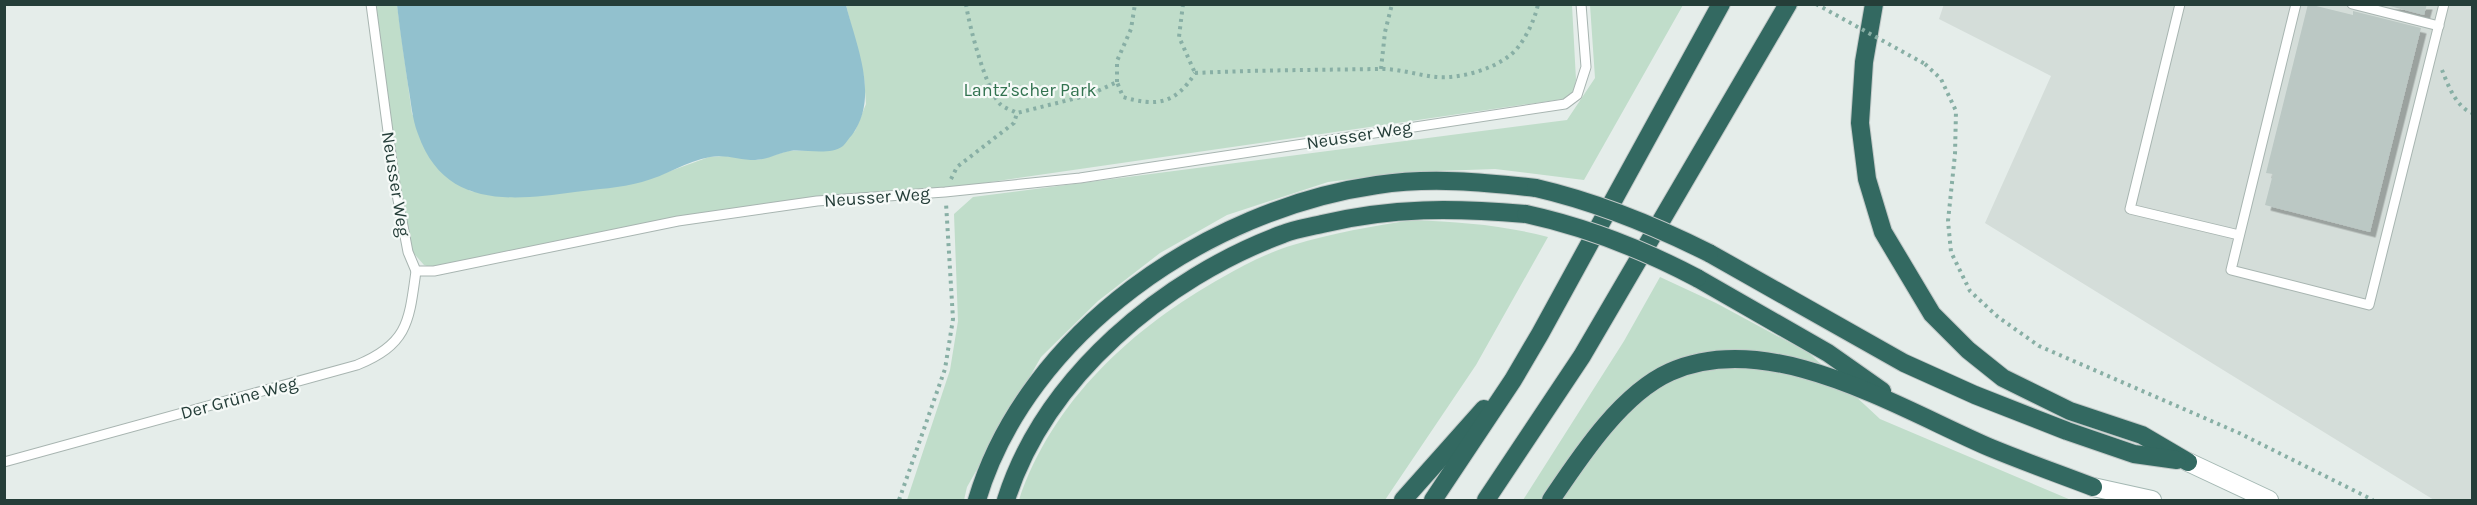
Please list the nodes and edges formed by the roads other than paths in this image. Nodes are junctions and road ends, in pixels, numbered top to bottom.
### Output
1 (371, 4) edge
2 (1581, 4) edge
3 (1721, 4) edge
4 (1788, 4) edge
5 (1874, 4) edge
6 (2180, 4) edge
7 (2296, 4) edge
8 (2352, 4) edge
9 (2444, 4) edge
10 (2439, 26) junction
11 (2239, 235) junction
12 (416, 271) junction
13 (1513, 380) junction
14 (1904, 406) junction
15 (4, 462) edge
16 (2188, 462) junction
17 (2093, 487) junction
18 (976, 501) edge
19 (1006, 501) edge
20 (1403, 501) edge
21 (1433, 501) edge
22 (1486, 501) edge
23 (1551, 501) edge
24 (2118, 501) edge
25 (2152, 501) edge
26 (2269, 501) edge

1 - 12 lane, Neusser Weg
2 - 12 lane, Neusser Weg
3 - 13 highway
4 - 22 highway
5 - 16 highway
6 - 11 lane
7 - 11 lane
8 - 10 lane
9 - 10 lane
10 - 11 lane
12 - 15 lane, Der Grüne Weg
13 - 20 highway
13 - 21 highway
14 - 17 highway
14 - 19 highway, bridge
14 - 23 highway
16 - 18 highway, bridge
16 - 26 street
17 - 24 lane
17 - 25 street

